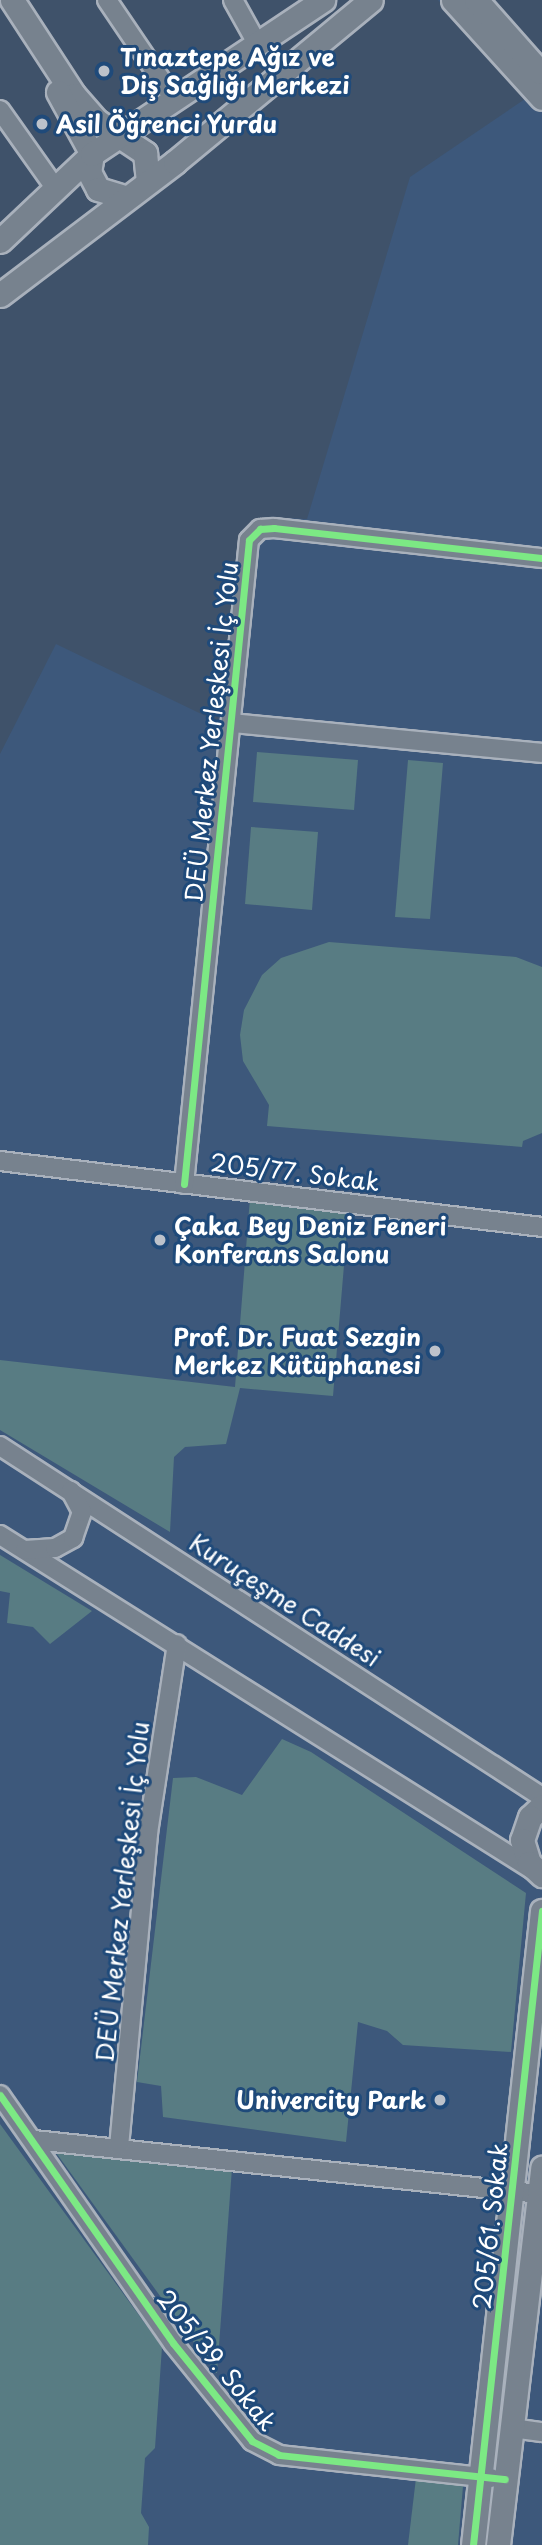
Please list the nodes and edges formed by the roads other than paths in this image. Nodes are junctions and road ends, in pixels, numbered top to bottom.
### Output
1 (12, 0) edge
2 (107, 0) edge
3 (233, 0) edge
4 (323, 0) edge
5 (370, 0) edge
6 (453, 0) edge
7 (476, 0) edge
8 (0, 6) edge
9 (258, 45) junction
10 (542, 74) edge
11 (542, 98) edge
12 (174, 99) junction
13 (0, 110) edge
14 (121, 134) junction
15 (92, 154) junction
16 (148, 180) junction
17 (56, 190) junction
18 (127, 198) junction
19 (2, 235) edge
20 (0, 295) edge
21 (542, 558) edge
22 (232, 723) junction
23 (542, 753) edge
24 (0, 1161) edge
25 (184, 1184) junction
26 (542, 1227) edge
27 (0, 1446) edge
28 (71, 1490) junction
29 (0, 1535) edge
30 (26, 1550) junction
31 (177, 1644) junction
32 (542, 1797) edge
33 (542, 1806) edge
34 (540, 1878) edge
35 (542, 1911) edge
36 (0, 2095) edge
37 (34, 2140) junction
38 (119, 2147) junction
39 (542, 2168) edge
40 (514, 2190) junction
41 (540, 2194) junction
42 (512, 2428) junction
43 (542, 2432) edge
44 (481, 2477) junction
45 (505, 2479) junction
46 (473, 2545) edge
47 (498, 2545) edge

1 - 14 main road
2 - 12 street
3 - 9 street
4 - 9 main road
5 - 16 main road
6 - 11 main road
7 - 10 main road
8 - 15 main road
9 - 12 main road
12 - 14 main road
13 - 17 street
14 - 15 main road
14 - 16 main road
15 - 17 main road
15 - 18 main road
16 - 18 main road
17 - 19 main road
18 - 20 main road
21 - 22 street, DEÜ Merkez Yerleşkesi İç Yolu
22 - 23 street, DEÜ Merkez Yerleşkesi İç Yolu
22 - 25 street, DEÜ Merkez Yerleşkesi İç Yolu
24 - 25 street, 205/77. Sokak
25 - 26 street, 205/77. Sokak
27 - 28 street, Kuruçeşme Caddesi
28 - 30 street
28 - 32 street, Kuruçeşme Caddesi
29 - 30 street
30 - 31 street
31 - 34 street
31 - 38 street, DEÜ Merkez Yerleşkesi İç Yolu
33 - 34 main road
35 - 40 main road, 205/61. Sokak
36 - 37 street, 205/39. Sokak
37 - 38 street
37 - 44 street, 205/39. Sokak
38 - 40 street
39 - 41 main road, 205/61. Sokak
40 - 41 street
40 - 44 main road, 205/61. Sokak
41 - 42 main road, 205/61. Sokak
42 - 43 street
42 - 45 main road, 205/61. Sokak
44 - 45 street, 205/39. Sokak
44 - 46 main road, 205/61. Sokak
45 - 47 main road, 205/61. Sokak

